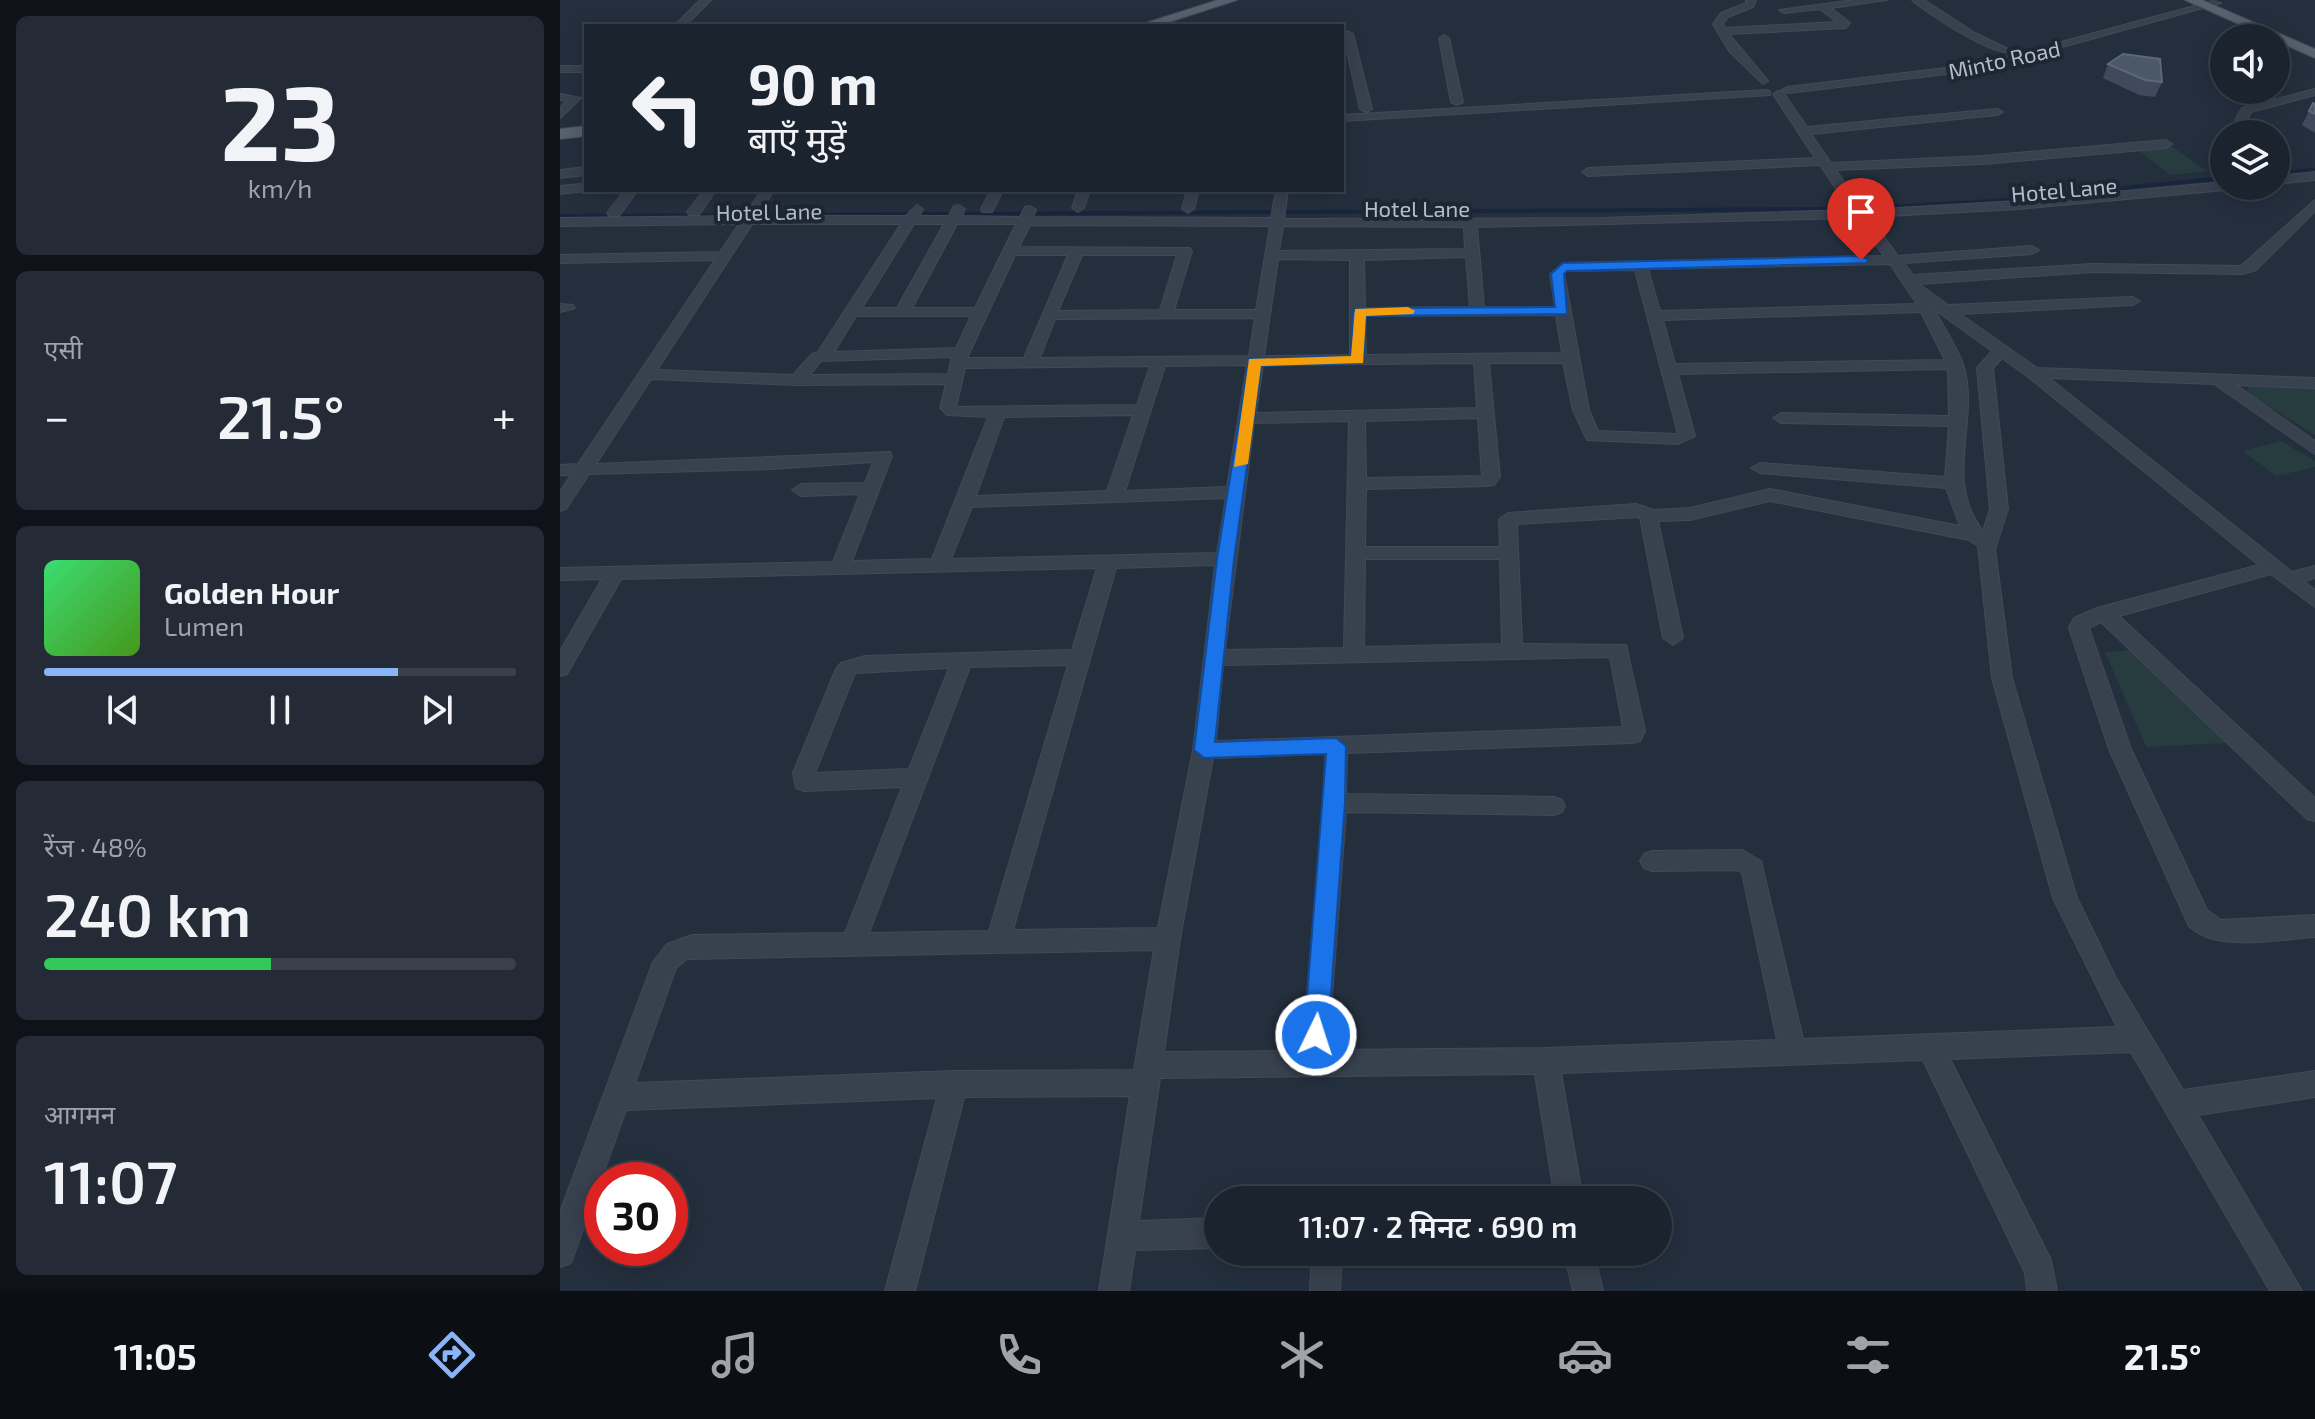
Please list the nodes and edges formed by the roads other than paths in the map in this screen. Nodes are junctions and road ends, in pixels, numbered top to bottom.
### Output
1 (706, 0) edge
2 (1231, 0) edge
3 (1751, 0) edge
4 (1882, 0) edge
5 (1917, 0) edge
6 (2191, 0) edge
7 (2210, 3) edge
8 (1823, 7) junction
9 (1784, 10) dead end
10 (681, 24) edge
11 (1150, 24) edge
12 (1721, 31) junction
13 (2083, 31) junction
14 (1348, 34) dead end
15 (1444, 38) dead end
16 (2099, 38) junction
17 (2315, 46) edge
18 (1347, 49) edge
19 (2007, 51) junction
20 (2315, 54) edge
21 (560, 69) edge
22 (584, 69) edge
23 (1772, 87) junction
24 (2315, 92) edge
25 (560, 97) edge
26 (1457, 102) junction
27 (1366, 109) junction
28 (1344, 110) edge
29 (1997, 112) dead end
30 (560, 115) edge
31 (1344, 118) edge
32 (2241, 120) edge
33 (584, 128) edge
34 (560, 131) edge
35 (1803, 131) junction
36 (2166, 144) dead end
37 (1825, 164) junction
38 (2315, 166) edge
39 (2290, 169) edge
40 (584, 171) edge
41 (1588, 172) dead end
42 (560, 174) edge
43 (2210, 175) edge
44 (2315, 176) edge
45 (2176, 179) junction
46 (2290, 179) edge
47 (582, 188) dead end
48 (2210, 188) edge
49 (560, 190) edge
50 (2192, 190) junction
51 (630, 192) edge
52 (709, 192) edge
53 (767, 192) edge
54 (921, 192) edge
55 (996, 192) edge
56 (1083, 192) edge
57 (1193, 192) edge
58 (2315, 204) edge
59 (1280, 206) edge
60 (1614, 206) dead end
61 (1078, 208) junction
62 (1376, 208) dead end
63 (987, 209) junction
64 (1857, 210) junction
65 (694, 212) junction
66 (912, 212) junction
67 (560, 213) edge
68 (614, 213) junction
69 (956, 214) junction
70 (750, 215) junction
71 (1192, 215) junction
72 (1027, 216) junction
73 (1470, 221) junction
74 (560, 222) edge
75 (2032, 250) dead end
76 (1010, 251) junction
77 (1077, 251) junction
78 (1185, 251) junction
79 (1473, 253) junction
80 (1270, 255) junction
81 (723, 256) junction
82 (1357, 256) junction
83 (560, 259) edge
84 (1893, 260) junction
85 (1640, 264) junction
86 (1913, 285) junction
87 (2133, 301) dead end
88 (1924, 308) junction
89 (1477, 310) junction
90 (1945, 310) junction
91 (1562, 311) junction
92 (851, 312) junction
93 (902, 312) junction
94 (981, 312) junction
95 (1360, 312) junction
96 (1166, 314) junction
97 (1261, 314) junction
98 (1049, 315) junction
99 (1655, 316) junction
100 (2003, 350) junction
101 (823, 357) junction
102 (1570, 358) junction
103 (1481, 359) junction
104 (1358, 360) junction
105 (1159, 362) junction
106 (1254, 362) junction
107 (1030, 363) junction
108 (1955, 364) junction
109 (958, 365) junction
110 (1670, 369) junction
111 (2033, 373) junction
112 (647, 374) junction
113 (2217, 379) junction
114 (797, 380) junction
115 (2315, 383) edge
116 (1144, 410) junction
117 (998, 412) junction
118 (1484, 413) junction
119 (1357, 416) junction
120 (1247, 418) junction
121 (1781, 418) dead end
122 (1954, 421) junction
123 (2315, 449) edge
124 (1760, 468) dead end
125 (584, 469) junction
126 (560, 470) edge
127 (1953, 483) junction
128 (1357, 484) junction
129 (873, 488) junction
130 (801, 490) dead end
131 (1235, 492) junction
132 (1114, 497) junction
133 (965, 502) junction
134 (560, 505) edge
135 (1648, 516) junction
136 (1981, 542) junction
137 (1354, 553) junction
138 (1509, 553) junction
139 (1225, 559) junction
140 (1108, 562) junction
141 (939, 566) junction
142 (840, 568) junction
143 (2315, 572) edge
144 (615, 573) junction
145 (2283, 573) junction
146 (560, 574) edge
147 (2315, 600) edge
148 (2104, 613) junction
149 (1673, 638) dead end
150 (1512, 651) junction
151 (1354, 652) junction
152 (1081, 657) junction
153 (963, 658) junction
154 (1215, 658) junction
155 (560, 669) edge
156 (1336, 746) junction
157 (1204, 750) junction
158 (917, 778) junction
159 (1335, 803) junction
160 (1554, 806) dead end
161 (2315, 812) edge
162 (1652, 861) dead end
163 (2315, 926) edge
164 (1168, 939) junction
165 (998, 941) junction
166 (853, 943) junction
167 (2138, 1039) junction
168 (1930, 1046) junction
169 (1792, 1050) junction
170 (1546, 1061) junction
171 (1314, 1064) junction
172 (1149, 1074) junction
173 (954, 1084) junction
174 (2315, 1084) edge
175 (616, 1097) junction
176 (2178, 1104) junction
177 (1567, 1186) edge
178 (1204, 1233) edge
179 (1122, 1236) junction
180 (560, 1252) edge
181 (1326, 1266) edge
182 (1582, 1266) edge
183 (900, 1291) edge
184 (1114, 1291) edge
185 (1325, 1291) edge
186 (1588, 1291) edge
187 (2042, 1291) edge
188 (2287, 1291) edge

1 - 10 street
2 - 11 main road
3 - 12 street
4 - 8 street
5 - 19 street
6 - 7 main road
6 - 13 street, Minto Road
7 - 16 street, Minto Road
7 - 17 main road
7 - 20 main road
8 - 9 street
8 - 12 street
12 - 23 street
13 - 16 street
13 - 19 street, Minto Road
14 - 18 street
15 - 26 street
16 - 23 street, Minto Road
18 - 27 street
19 - 23 street, Minto Road
21 - 22 street
23 - 26 street, Minto Road
23 - 31 street, Minto Road
23 - 35 street
24 - 32 street
25 - 30 street
26 - 27 street, Minto Road
27 - 28 street, Minto Road
29 - 35 street
33 - 34 main road
35 - 37 street
36 - 37 street
37 - 41 street
37 - 64 street
38 - 39 street
40 - 42 street
43 - 45 street, Hotel Lane
44 - 46 street
45 - 50 street
45 - 64 street, Hotel Lane
47 - 49 street
48 - 50 street, Hotel Lane
50 - 64 street, Hotel Lane
51 - 68 street
52 - 65 street
53 - 70 street
54 - 66 street
55 - 63 street
56 - 61 street
57 - 71 street
58 - 86 street
59 - 62 street, Hotel Lane
59 - 71 street
59 - 73 street
59 - 80 street
60 - 64 street, Hotel Lane
61 - 71 street
61 - 72 street
63 - 69 street
63 - 72 street
64 - 73 street
64 - 84 street
65 - 68 street, Hotel Lane
65 - 70 street, Hotel Lane
66 - 69 street
66 - 70 street
66 - 92 street
67 - 68 street, Hotel Lane
69 - 72 street
69 - 93 street
70 - 74 street
70 - 81 street
71 - 72 street
71 - 78 street
72 - 76 street
73 - 79 street
75 - 84 street
76 - 77 street
76 - 94 street
77 - 78 street
77 - 98 street
78 - 96 street
79 - 82 street
79 - 89 street
80 - 82 street
80 - 97 street
81 - 83 street
81 - 112 street
82 - 95 street
84 - 85 street
84 - 86 street
85 - 91 street
85 - 99 street
86 - 88 street
86 - 90 street
87 - 90 street
88 - 99 street
88 - 108 street
89 - 91 street
89 - 95 street
90 - 100 street
91 - 102 street
92 - 93 street
92 - 101 street
93 - 94 street
94 - 109 street
95 - 104 street
96 - 97 street
96 - 98 street
97 - 106 street
98 - 107 street
99 - 110 street
100 - 111 street
100 - 136 street
101 - 109 street
101 - 114 street
102 - 103 street
102 - 110 street
103 - 104 street
103 - 118 street
104 - 106 street
105 - 106 street
105 - 107 street
105 - 116 street
106 - 120 street
107 - 109 street
108 - 110 street
108 - 122 street
109 - 114 street
109 - 117 street
111 - 113 street
111 - 145 street
112 - 114 street
112 - 125 street
113 - 115 street
113 - 123 street
116 - 117 street
116 - 132 street
117 - 133 street
118 - 119 street
118 - 128 street
119 - 120 street
119 - 128 street
120 - 131 street
121 - 122 street
122 - 127 street
124 - 127 street
125 - 126 street
125 - 129 street
125 - 134 street
127 - 136 street
128 - 137 street
129 - 130 street
129 - 142 street
131 - 132 street
131 - 139 street
132 - 133 street
133 - 141 street
135 - 136 street
135 - 138 street
135 - 149 street
136 - 167 street
137 - 138 street
137 - 151 street
138 - 150 street
139 - 140 street
139 - 154 street
140 - 141 street
140 - 152 street
141 - 142 street
142 - 144 street
143 - 145 street
144 - 146 street
144 - 155 street
145 - 147 street
145 - 148 street
148 - 161 street
148 - 163 street
150 - 151 street
150 - 156 street
151 - 154 street
152 - 153 street
152 - 165 street
153 - 158 street
153 - 158 street
154 - 157 street
156 - 157 street
156 - 159 street
157 - 164 street
158 - 166 street
159 - 160 street
159 - 171 street
162 - 169 street
164 - 165 street
164 - 172 street
165 - 166 street
166 - 175 street
167 - 168 street
167 - 176 street
168 - 169 street
168 - 187 street
169 - 170 street
170 - 171 street
170 - 177 street
171 - 172 street
172 - 173 street
172 - 179 street
173 - 175 street
173 - 183 street
174 - 176 street
175 - 180 street
176 - 188 street
178 - 179 street
179 - 184 street
181 - 185 street
182 - 186 street

